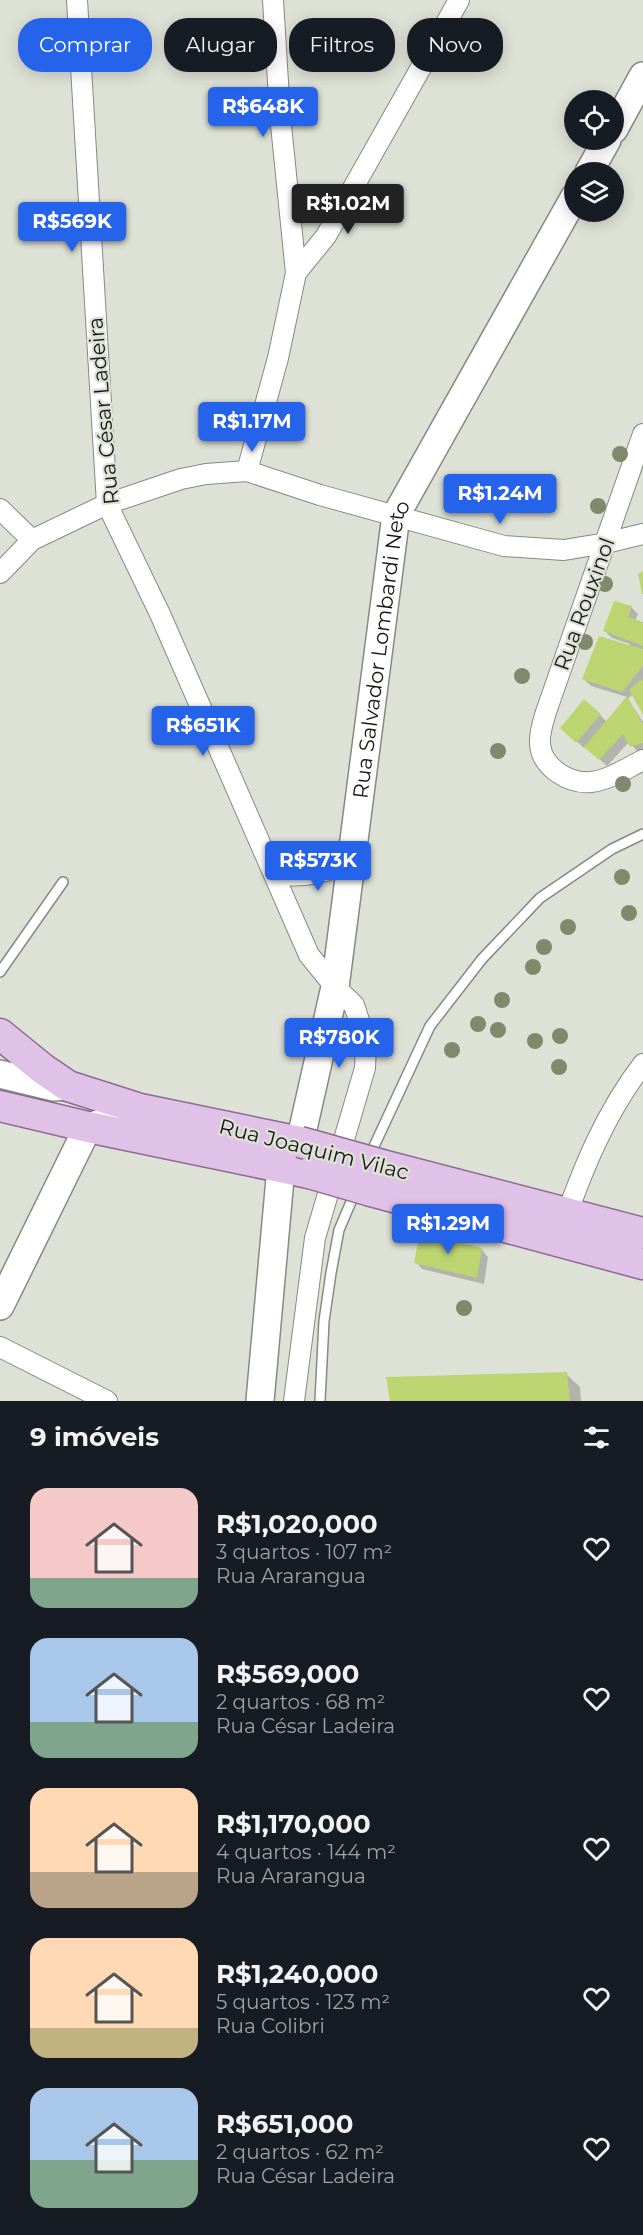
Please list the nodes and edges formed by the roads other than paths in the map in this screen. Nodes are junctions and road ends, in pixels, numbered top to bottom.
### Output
1 (76, 0) edge
2 (273, 0) edge
3 (459, 0) edge
4 (643, 76) edge
5 (624, 111) edge
6 (564, 216) edge
7 (296, 273) junction
8 (643, 434) edge
9 (247, 471) junction
10 (107, 504) junction
11 (0, 509) edge
12 (396, 515) junction
13 (643, 534) edge
14 (32, 540) junction
15 (606, 543) junction
16 (0, 573) edge
17 (643, 760) edge
18 (643, 834) edge
19 (353, 859) junction
20 (274, 874) junction
21 (63, 882) dead end
22 (0, 972) edge
23 (335, 987) junction
24 (0, 1034) edge
25 (643, 1064) edge
26 (0, 1074) edge
27 (68, 1086) junction
28 (0, 1106) edge
29 (140, 1109) junction
30 (88, 1127) junction
31 (288, 1148) junction
32 (377, 1178) junction
33 (567, 1213) junction
34 (643, 1233) edge
35 (557, 1241) junction
36 (643, 1264) edge
37 (0, 1306) edge
38 (0, 1347) edge
39 (107, 1401) edge
40 (260, 1401) edge
41 (294, 1401) edge
42 (320, 1401) edge

1 - 10 street, Rua César Ladeira
2 - 7 street
3 - 7 street
4 - 5 main road
6 - 12 main road, Rua Salvador Lombardi Neto
7 - 9 street
8 - 15 street, Rua Rouxinol
9 - 10 street
9 - 12 street
10 - 14 street
10 - 20 street, Rua César Ladeira
11 - 14 street
12 - 15 street
12 - 19 main road, Rua Salvador Lombardi Neto
13 - 15 street
14 - 16 street
15 - 17 street, Rua Rouxinol
18 - 42 lane
19 - 20 street
19 - 23 main road, Rua Salvador Lombardi Neto
20 - 23 street, Rua César Ladeira
21 - 22 lane
23 - 31 main road, Rua Salvador Lombardi Neto
23 - 41 street, Rua César Ladeira
24 - 27 main road, Rua Joaquim Vilac
25 - 33 street
26 - 27 main road
27 - 29 main road, Rua Joaquim Vilac
28 - 30 main road, Rua Joaquim Vilac
29 - 30 main road
29 - 31 main road, Rua Joaquim Vilac
30 - 31 main road, Rua Joaquim Vilac
30 - 37 main road
31 - 32 main road, Rua Joaquim Vilac, bridge
31 - 32 main road, Rua Joaquim Vilac, bridge
31 - 40 main road, Rua Salvador Lombardi Neto
32 - 33 main road, Rua Joaquim Vilac
32 - 35 main road, Rua Joaquim Vilac
33 - 34 main road, Rua Joaquim Vilac
33 - 35 street
35 - 36 main road, Rua Joaquim Vilac
38 - 39 street

